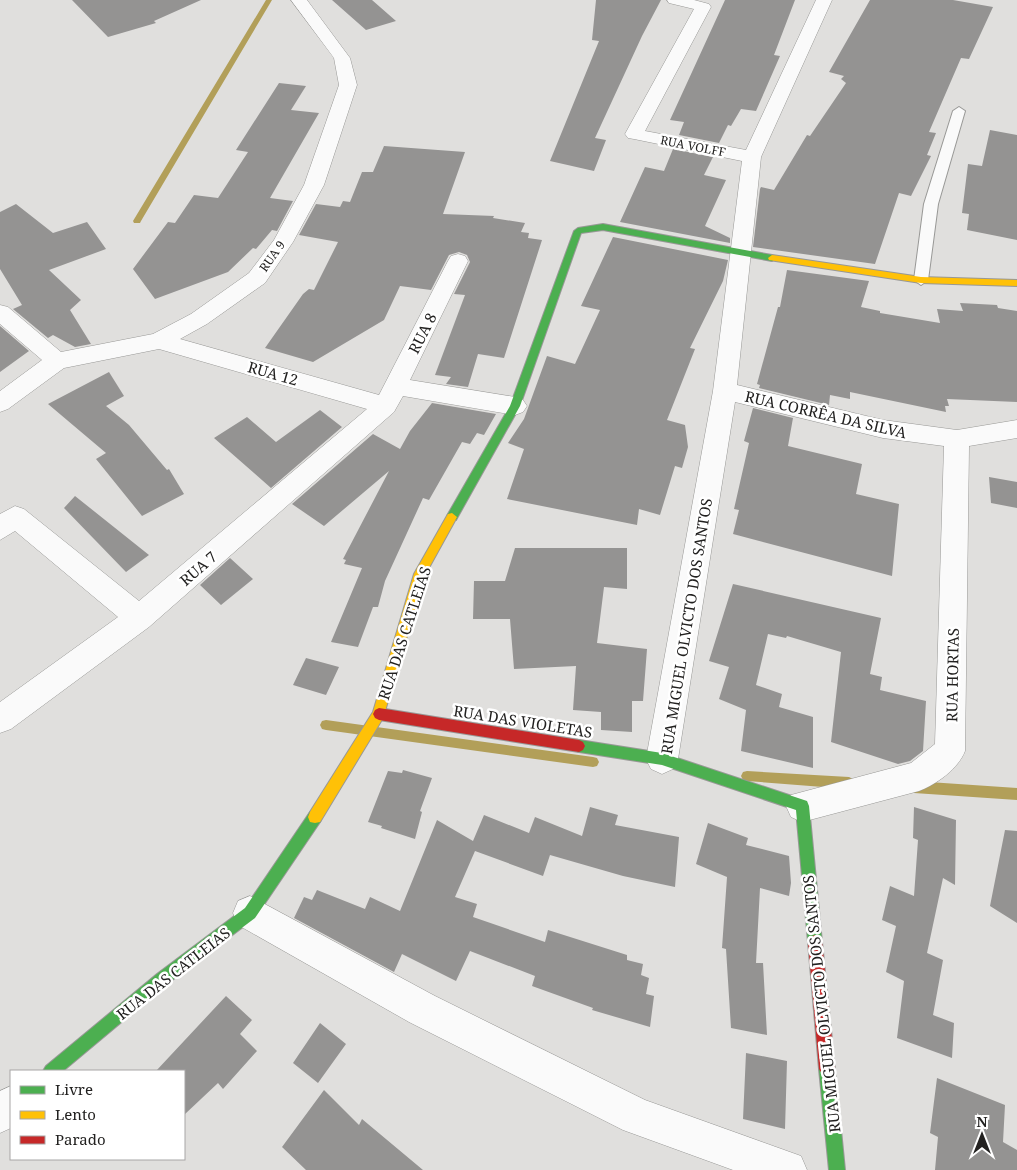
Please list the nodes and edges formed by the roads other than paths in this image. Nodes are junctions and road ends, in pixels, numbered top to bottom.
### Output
1 (299, 0) edge
2 (675, 0) edge
3 (824, 0) edge
4 (958, 111) dead end
5 (752, 157) junction
6 (742, 254) junction
7 (458, 261) dead end
8 (921, 280) junction
9 (1017, 283) edge
10 (0, 312) edge
11 (159, 341) junction
12 (57, 361) junction
13 (725, 391) junction
14 (391, 396) junction
15 (0, 403) edge
16 (515, 406) junction
17 (1017, 429) edge
18 (957, 439) junction
19 (5, 517) edge
20 (139, 618) junction
21 (379, 714) junction
22 (0, 718) edge
23 (662, 759) junction
24 (802, 806) junction
25 (250, 913) junction
26 (52, 1070) edge
27 (10, 1106) edge
28 (0, 1114) edge
29 (787, 1170) edge
30 (837, 1170) edge

1 - 11 street, RUA 9
2 - 5 street, RUA VOLFF
3 - 5 street, RUA MIGUEL OLVICTO DOS SANTOS
4 - 8 lane
5 - 6 street, RUA MIGUEL OLVICTO DOS SANTOS
6 - 8 street
6 - 13 street, RUA MIGUEL OLVICTO DOS SANTOS
6 - 16 street, RUA DAS CATLEIAS
7 - 14 street, RUA 8
8 - 9 street
10 - 12 street
11 - 12 street, RUA 9
11 - 14 street, RUA 12
12 - 15 street, RUA 9
13 - 18 street, RUA CORRÊA DA SILVA
13 - 23 street, RUA MIGUEL OLVICTO DOS SANTOS
14 - 16 street, RUA 12
14 - 20 street, RUA 7
16 - 21 street, RUA DAS CATLEIAS
17 - 18 street, RUA CORRÊA DA SILVA
18 - 24 street, RUA HORTAS
19 - 20 street
20 - 22 street, RUA 7
21 - 23 street, RUA DAS VIOLETAS
21 - 25 street, RUA DAS CATLEIAS
23 - 24 street, RUA MIGUEL OLVICTO DOS SANTOS
24 - 30 street, RUA MIGUEL OLVICTO DOS SANTOS
25 - 26 street, RUA DAS CATLEIAS
25 - 29 street
27 - 28 street

